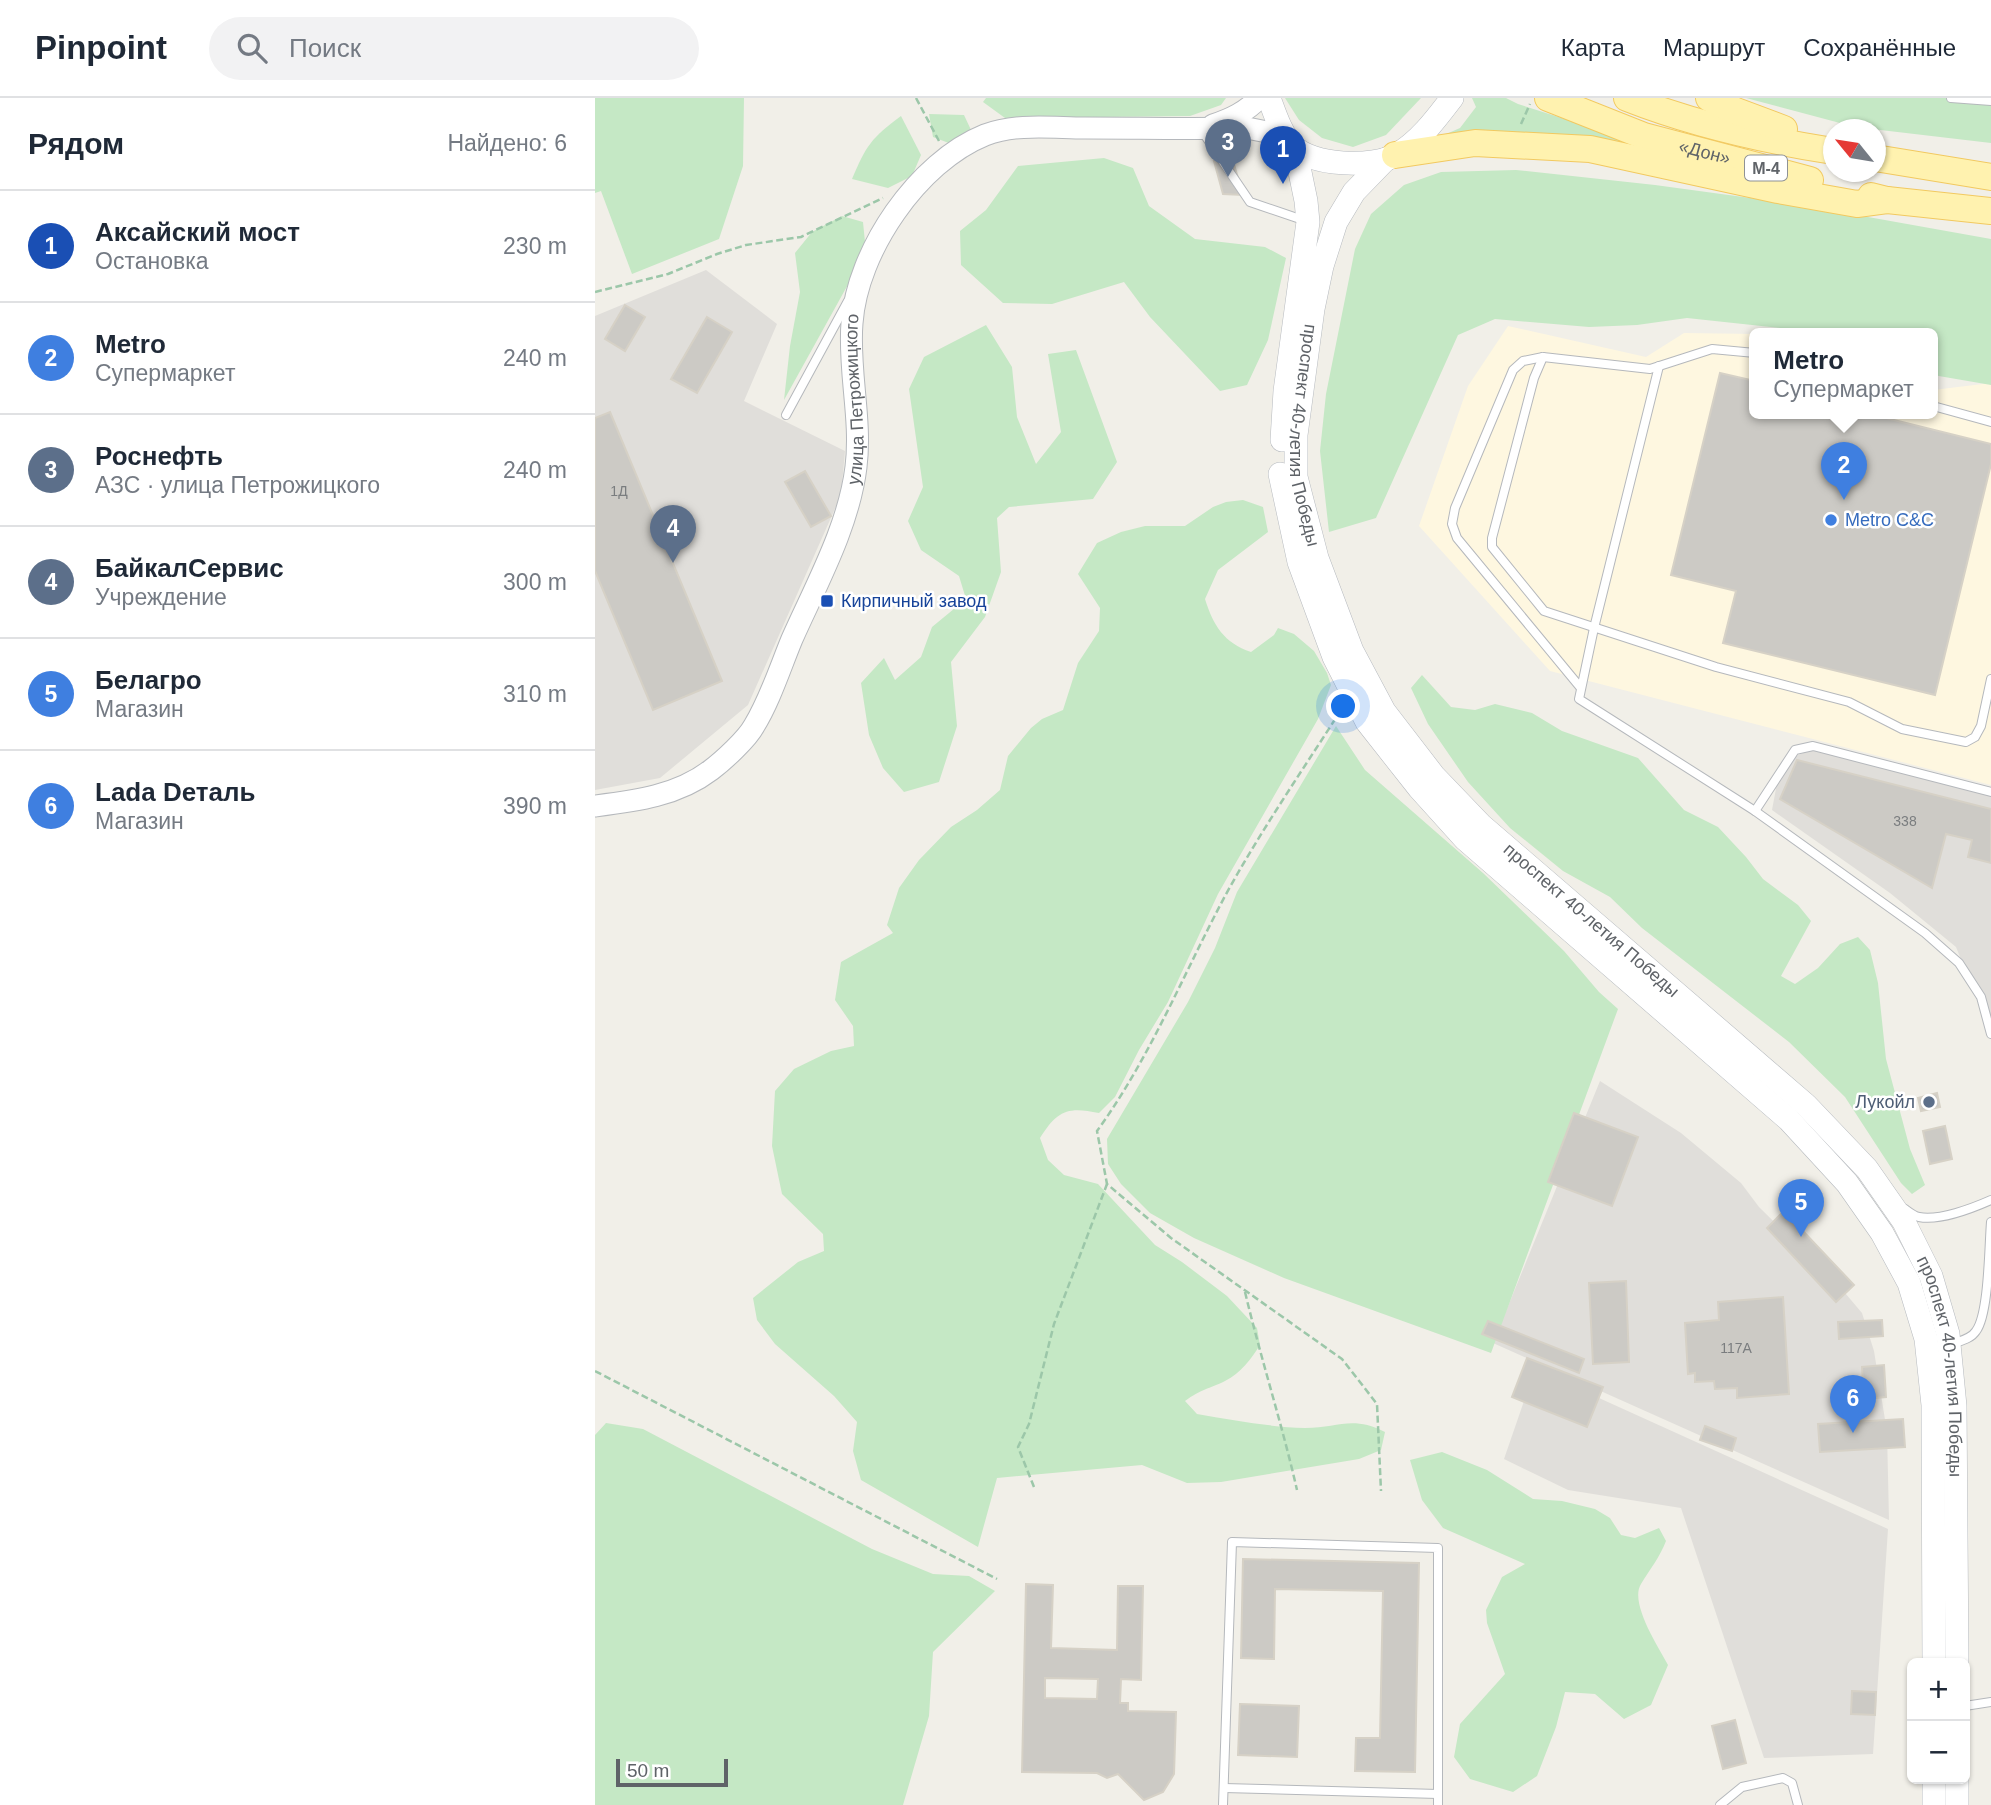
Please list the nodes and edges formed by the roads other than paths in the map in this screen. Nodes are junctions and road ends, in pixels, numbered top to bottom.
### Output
1 (1259, 98) edge
2 (1269, 98) edge
3 (1452, 98) edge
4 (1548, 98) edge
5 (1626, 98) edge
6 (1709, 98) edge
7 (1951, 98) edge
8 (1991, 101) edge
9 (1201, 129) junction
10 (1823, 139) edge
11 (1292, 145) junction
12 (1823, 150) edge
13 (1886, 155) edge
14 (1391, 157) junction
15 (1886, 160) edge
16 (1929, 166) junction
17 (1991, 177) edge
18 (1887, 200) junction
19 (1991, 211) edge
20 (1308, 222) junction
21 (864, 274) junction
22 (1749, 352) edge
23 (1543, 357) junction
24 (1659, 366) junction
25 (1938, 407) edge
26 (786, 415) dead end
27 (1991, 422) edge
28 (1594, 628) junction
29 (1991, 680) edge
30 (1580, 687) junction
31 (1991, 792) edge
32 (595, 806) edge
33 (1755, 811) junction
34 (1991, 1034) edge
35 (1887, 1198) junction
36 (1991, 1200) edge
37 (1991, 1222) edge
38 (1938, 1347) junction
39 (1934, 1658) edge
40 (1957, 1658) edge
41 (1991, 1702) edge
42 (1970, 1705) edge
43 (1934, 1784) edge
44 (1957, 1784) edge
45 (1224, 1788) junction
46 (1438, 1794) junction
47 (1223, 1805) edge
48 (1438, 1805) edge
49 (1720, 1805) edge
50 (1798, 1805) edge
51 (1934, 1805) edge
52 (1957, 1805) edge

1 - 9 street, улица Петрожицкого
2 - 11 main road, проспект 40-летия Победы
3 - 14 main road, проспект 40-летия Победы
4 - 18 main road, «Дон» / М-4
5 - 12 main road, «Дон» / М-4
6 - 10 main road
7 - 8 lane
9 - 11 street, улица Петрожицкого
9 - 20 lane
9 - 21 street, улица Петрожицкого
11 - 14 main road
11 - 20 main road, проспект 40-летия Победы
13 - 16 main road
14 - 18 main road
14 - 35 main road, проспект 40-летия Победы
15 - 16 main road
16 - 17 main road
18 - 19 main road, «Дон» / М-4
20 - 38 main road, проспект 40-летия Победы
21 - 26 lane
21 - 32 street, улица Петрожицкого
22 - 24 lane
23 - 24 lane
23 - 28 lane
23 - 30 lane
24 - 28 lane
25 - 27 lane
28 - 29 lane
28 - 30 lane
30 - 33 lane
31 - 33 lane
33 - 34 lane
35 - 36 lane
35 - 38 main road, проспект 40-летия Победы
37 - 38 lane
38 - 39 main road, проспект 40-летия Победы
38 - 40 main road, проспект 40-летия Победы
41 - 42 lane
43 - 51 main road
44 - 52 main road
45 - 46 lane
45 - 46 lane
45 - 47 lane
46 - 48 lane
49 - 50 lane

